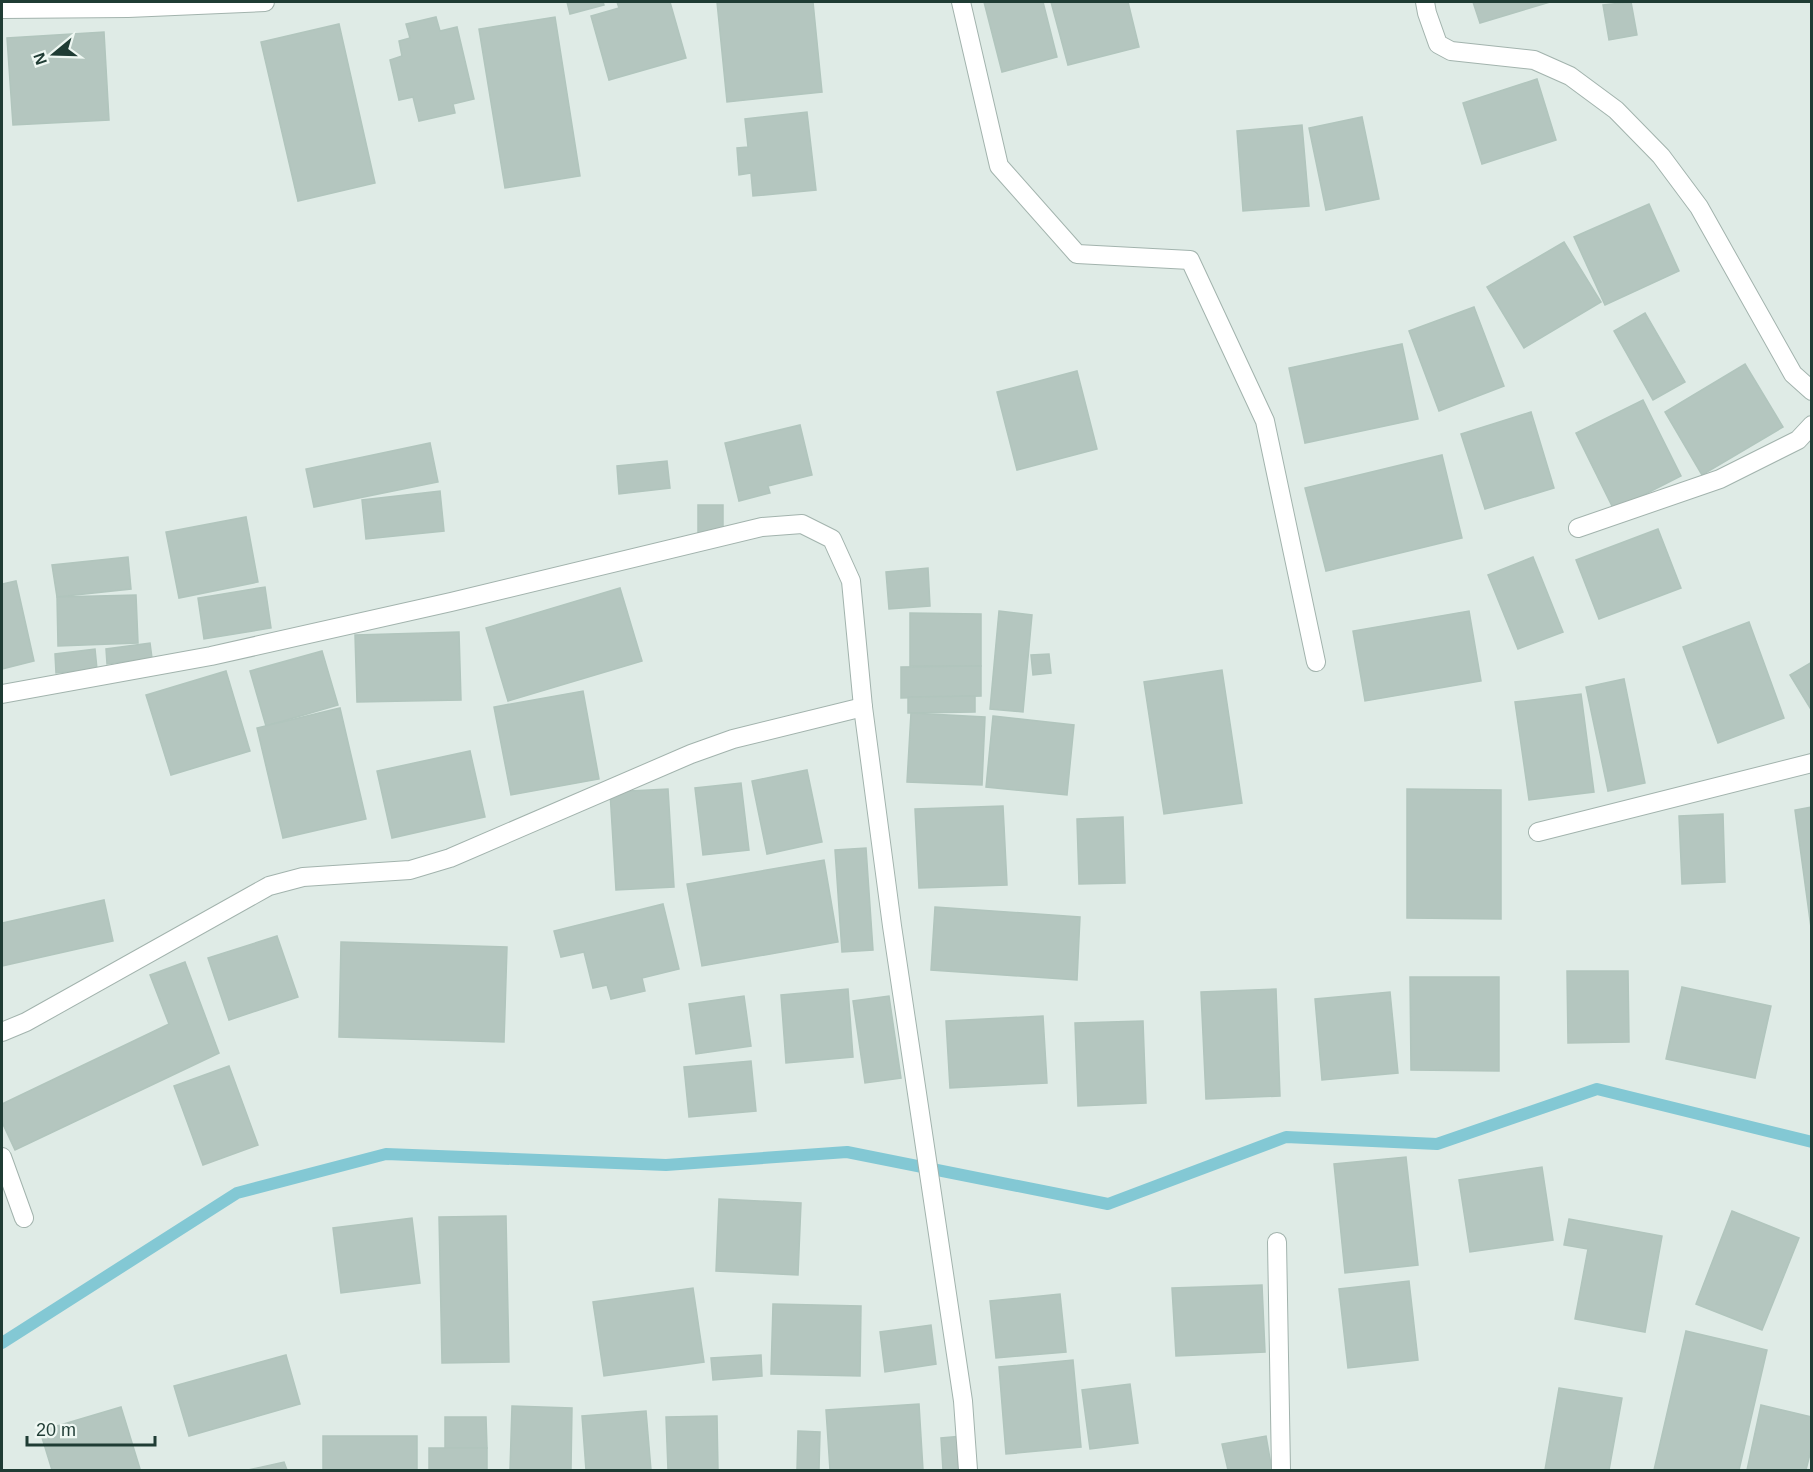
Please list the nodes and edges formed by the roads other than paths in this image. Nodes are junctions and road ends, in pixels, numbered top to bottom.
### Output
1 (265, 2) edge
2 (961, 2) edge
3 (1425, 2) edge
4 (2, 9) edge
5 (1812, 391) edge
6 (1812, 425) edge
7 (1578, 528) dead end
8 (1316, 662) dead end
9 (2, 694) edge
10 (863, 706) junction
11 (1812, 763) edge
12 (1538, 832) dead end
13 (2, 1032) edge
14 (2, 1156) edge
15 (24, 1218) dead end
16 (1277, 1242) dead end
17 (968, 1470) edge
18 (1281, 1470) edge

1 - 4 street
2 - 8 street
3 - 5 street
6 - 7 street
9 - 10 street
10 - 13 street
10 - 17 street
11 - 12 street
14 - 15 street
16 - 18 street

